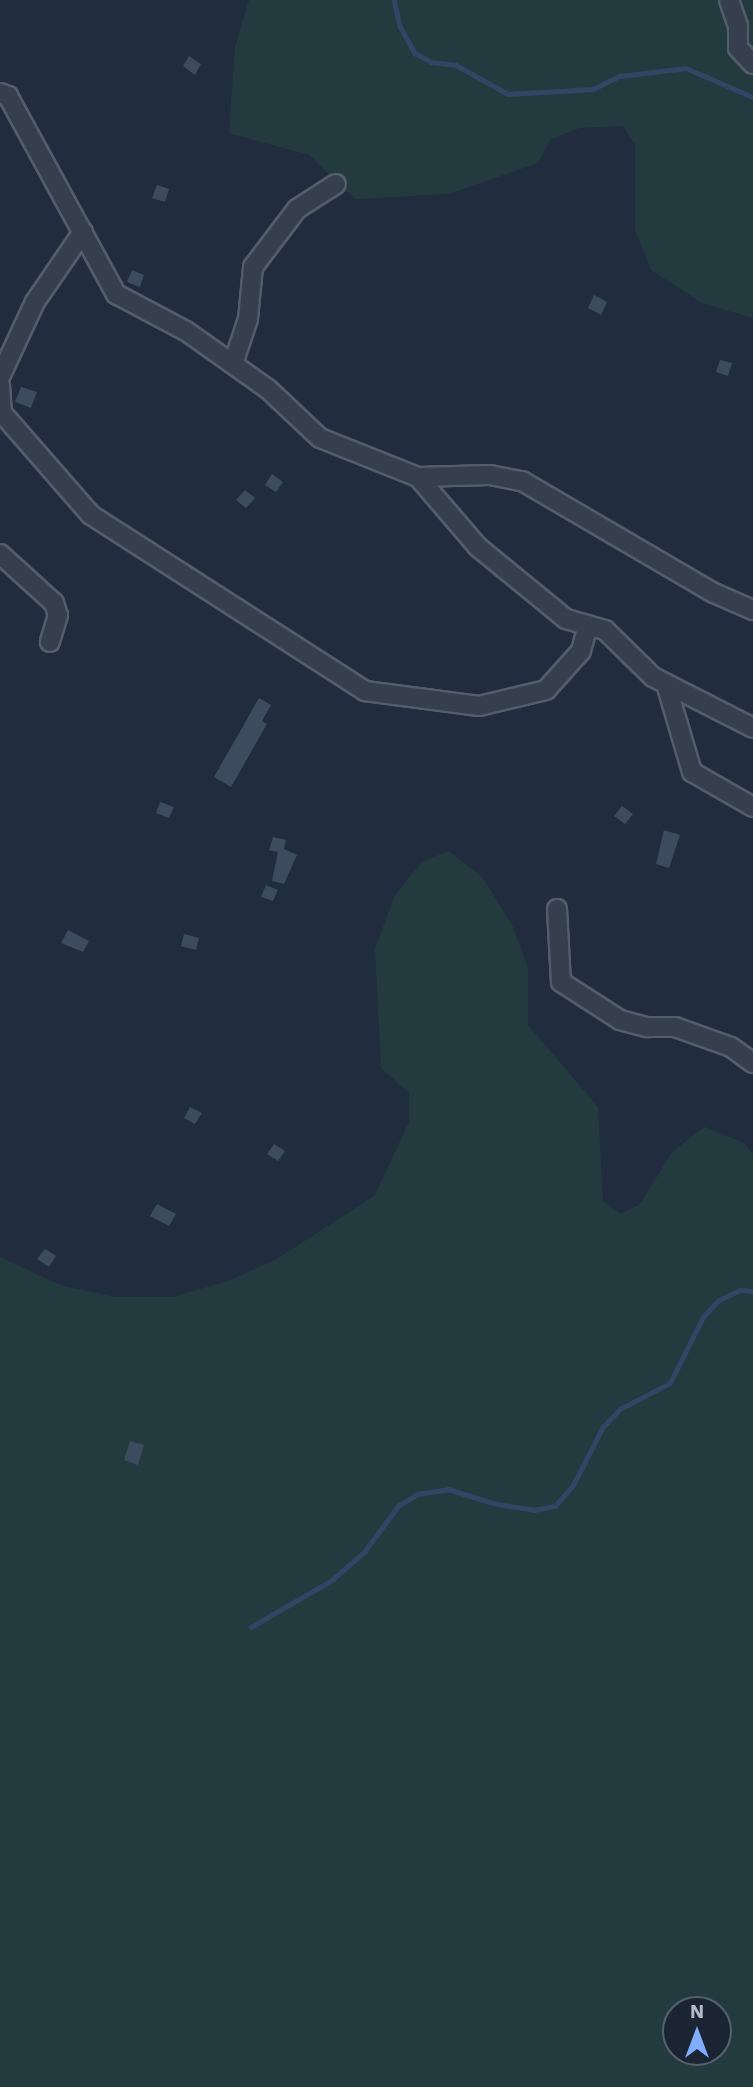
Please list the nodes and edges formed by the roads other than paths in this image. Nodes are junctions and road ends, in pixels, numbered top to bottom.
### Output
1 (729, 0) edge
2 (745, 27) edge
3 (753, 64) edge
4 (0, 93) edge
5 (336, 184) dead end
6 (83, 232) junction
7 (233, 364) junction
8 (0, 377) edge
9 (0, 385) edge
10 (418, 477) junction
11 (0, 554) edge
12 (753, 610) edge
13 (588, 625) junction
14 (50, 642) dead end
15 (666, 684) junction
16 (753, 728) edge
17 (753, 807) edge
18 (557, 909) dead end
19 (753, 1063) edge

1 - 2 street
2 - 3 street
4 - 6 street
5 - 7 street
6 - 7 street
6 - 8 street
7 - 10 street
9 - 13 street
10 - 12 street
10 - 13 street
11 - 14 street
13 - 15 street
15 - 16 street
15 - 17 street
18 - 19 street

